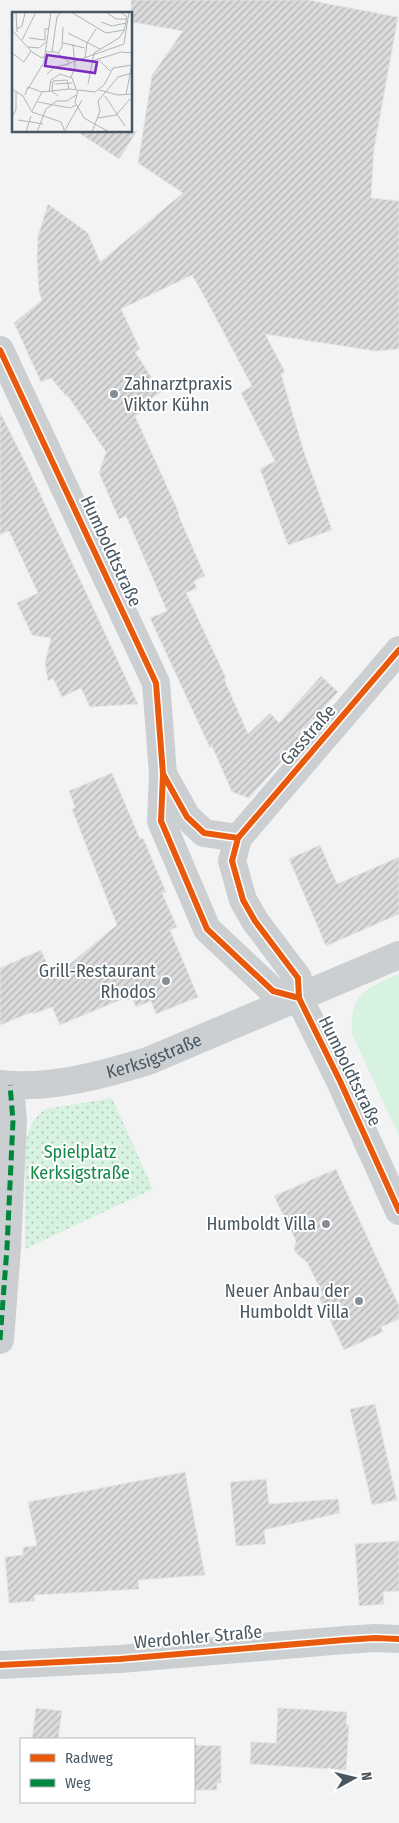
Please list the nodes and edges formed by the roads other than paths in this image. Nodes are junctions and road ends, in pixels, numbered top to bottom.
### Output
1 (0, 350) edge
2 (399, 650) edge
3 (164, 774) junction
4 (238, 838) junction
5 (399, 955) edge
6 (299, 998) junction
7 (5, 1084) edge
8 (399, 1211) edge
9 (0, 1340) edge
10 (399, 1639) edge
11 (0, 1665) edge

1 - 3 street, Humboldtstraße
2 - 4 street, Gasstraße
3 - 4 street, Humboldtstraße
3 - 6 street, Humboldtstraße
4 - 6 street, Humboldtstraße
5 - 6 street, Kerksigstraße
6 - 7 street, Kerksigstraße
6 - 8 street, Humboldtstraße
7 - 9 street
10 - 11 street, Werdohler Straße

